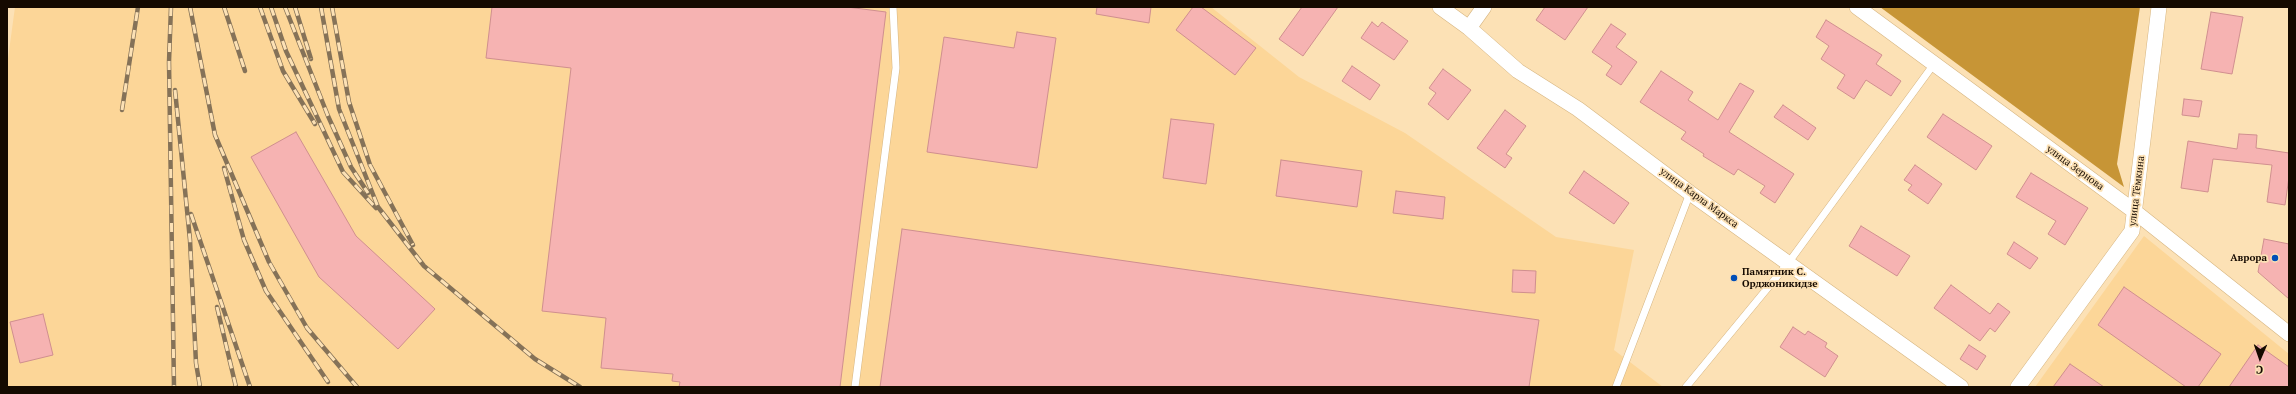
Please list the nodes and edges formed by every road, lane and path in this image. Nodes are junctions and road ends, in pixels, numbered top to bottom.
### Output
1 (893, 7) edge
2 (1440, 7) edge
3 (1484, 7) edge
4 (1857, 7) edge
5 (2159, 7) edge
6 (1469, 28) junction
7 (1934, 64) junction
8 (1690, 193) junction
9 (2134, 211) junction
10 (1789, 262) junction
11 (2289, 334) edge
12 (855, 387) edge
13 (1616, 387) edge
14 (1686, 387) edge
15 (1961, 387) edge
16 (2018, 387) edge

1 - 12 lane
2 - 6 street, улица Карла Маркса
3 - 6 street
4 - 7 street, улица Зернова
5 - 9 street, улица Тёмкина
6 - 8 street, улица Карла Маркса
7 - 9 street, улица Зернова
7 - 10 lane
8 - 10 street, улица Карла Маркса
8 - 13 lane
9 - 11 street, улица Зернова
9 - 16 street, улица Тёмкина
10 - 14 lane
10 - 15 street, улица Карла Маркса

